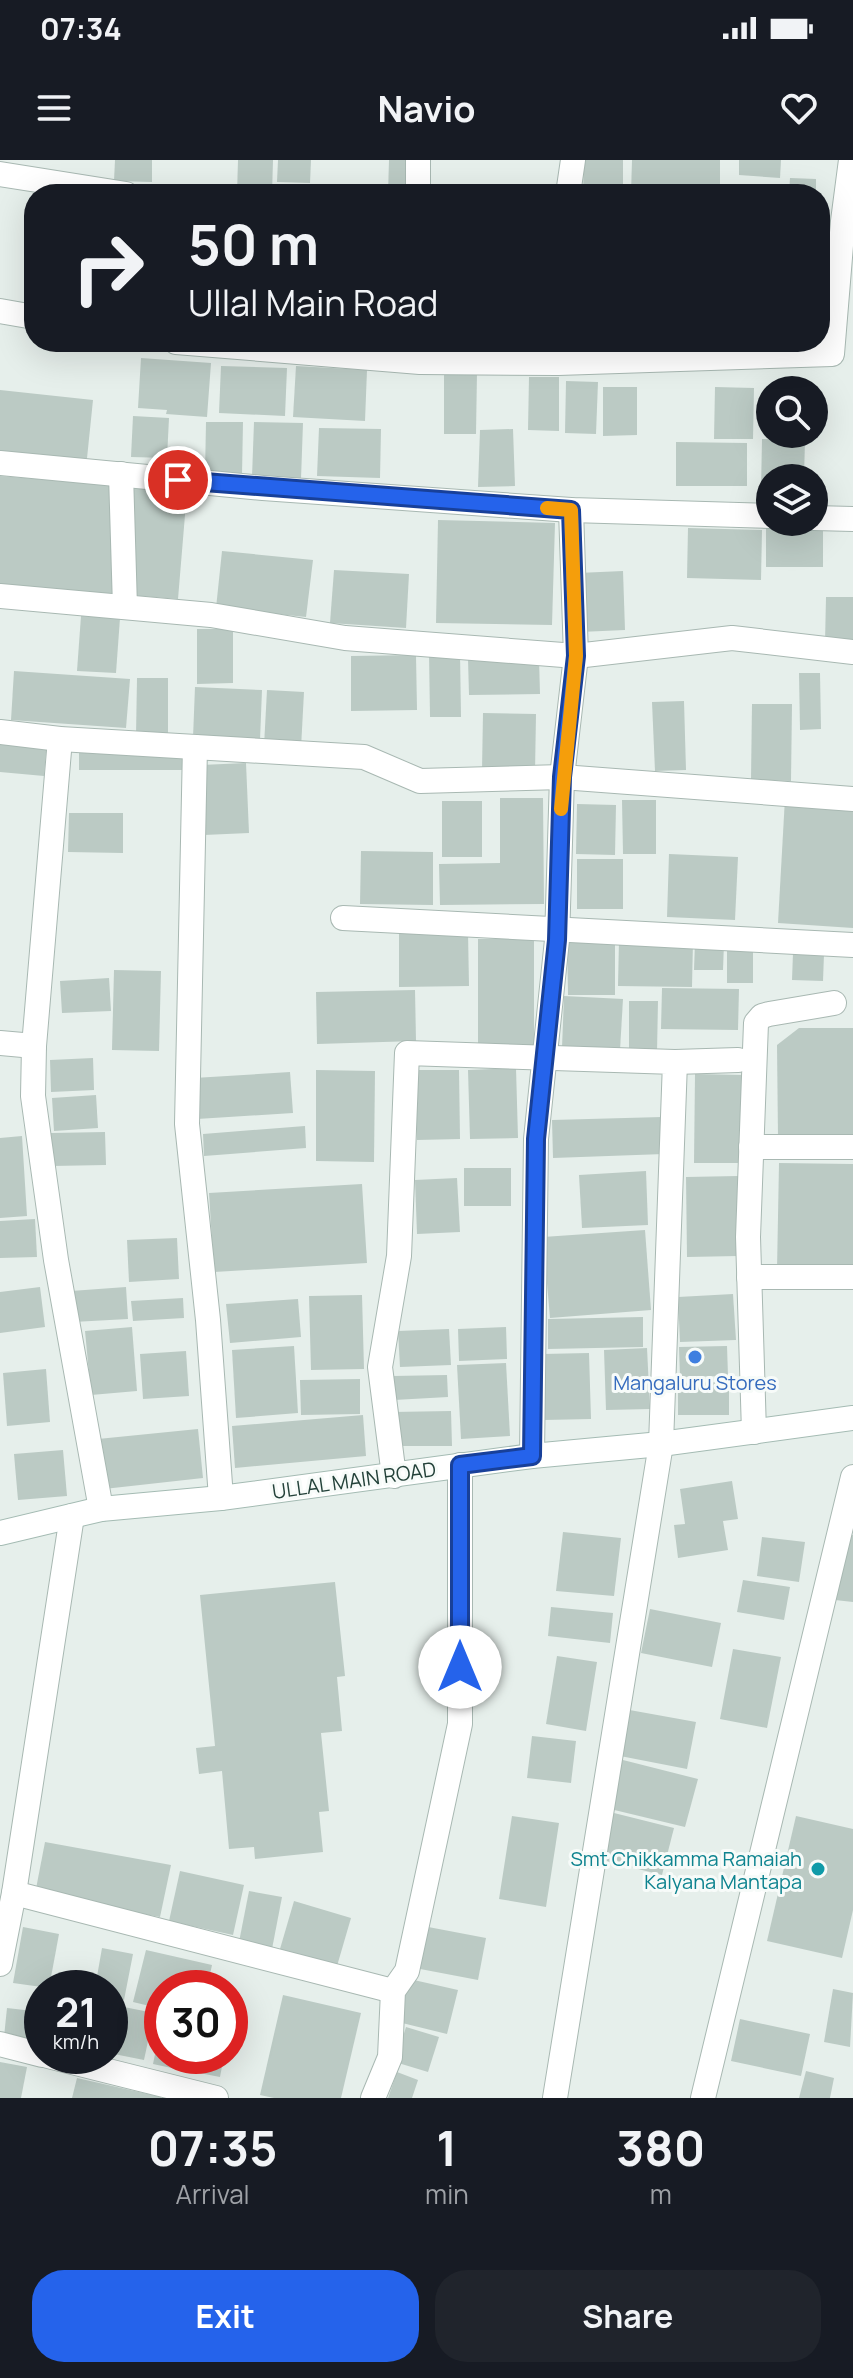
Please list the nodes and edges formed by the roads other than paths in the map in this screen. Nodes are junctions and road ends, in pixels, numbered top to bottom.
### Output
1 (418, 160) edge
2 (573, 160) edge
3 (851, 160) edge
4 (0, 174) edge
5 (63, 184) edge
6 (418, 184) edge
7 (569, 184) edge
8 (831, 221) edge
9 (0, 311) edge
10 (24, 315) edge
11 (298, 352) edge
12 (558, 352) edge
13 (0, 463) edge
14 (121, 474) junction
15 (571, 510) junction
16 (756, 516) edge
17 (828, 518) edge
18 (853, 519) edge
19 (0, 596) edge
20 (125, 607) junction
21 (853, 652) edge
22 (576, 656) junction
23 (0, 732) edge
24 (60, 739) junction
25 (195, 747) junction
26 (562, 777) junction
27 (853, 799) edge
28 (343, 918) dead end
29 (557, 927) junction
30 (853, 945) edge
31 (834, 1003) dead end
32 (0, 1043) edge
33 (34, 1046) junction
34 (545, 1058) junction
35 (738, 1060) dead end
36 (675, 1062) junction
37 (751, 1147) junction
38 (853, 1147) edge
39 (749, 1277) junction
40 (853, 1277) edge
41 (853, 1418) edge
42 (754, 1432) junction
43 (661, 1444) junction
44 (532, 1456) junction
45 (460, 1465) junction
46 (394, 1476) junction
47 (853, 1477) edge
48 (221, 1498) junction
49 (101, 1509) junction
50 (72, 1516) junction
51 (0, 1533) edge
52 (14, 1893) junction
53 (0, 1964) edge
54 (393, 1991) junction
55 (0, 2044) edge
56 (24, 2050) edge
57 (120, 2074) edge
58 (216, 2098) edge
59 (373, 2098) edge
60 (555, 2098) edge
61 (703, 2098) edge

1 - 6 street
2 - 7 street
3 - 8 street
4 - 5 street
8 - 12 street
9 - 10 street
11 - 12 street
13 - 14 street
14 - 15 street
14 - 20 street
15 - 16 street
15 - 22 street
17 - 18 street
19 - 20 street
20 - 22 street
21 - 22 street
22 - 26 street
23 - 24 street
24 - 25 street
24 - 33 street
25 - 26 street
25 - 48 street
26 - 27 street
26 - 29 street
28 - 29 street
29 - 30 street
29 - 34 street
31 - 37 street
32 - 33 street
33 - 49 street
34 - 36 street
34 - 44 street
34 - 46 street
35 - 36 street
36 - 43 street
37 - 38 street
37 - 39 street
39 - 40 street
39 - 42 street
41 - 42 street, ULLAL MAIN ROAD
42 - 43 street, ULLAL MAIN ROAD
43 - 44 street, ULLAL MAIN ROAD
43 - 60 street
44 - 45 street, ULLAL MAIN ROAD
45 - 46 street, ULLAL MAIN ROAD
45 - 54 street
46 - 48 street, ULLAL MAIN ROAD
47 - 61 street
48 - 49 street, ULLAL MAIN ROAD
49 - 50 street, ULLAL MAIN ROAD
50 - 51 street, ULLAL MAIN ROAD
50 - 52 street
52 - 53 street
52 - 54 street
54 - 59 street
55 - 56 street
57 - 58 street

